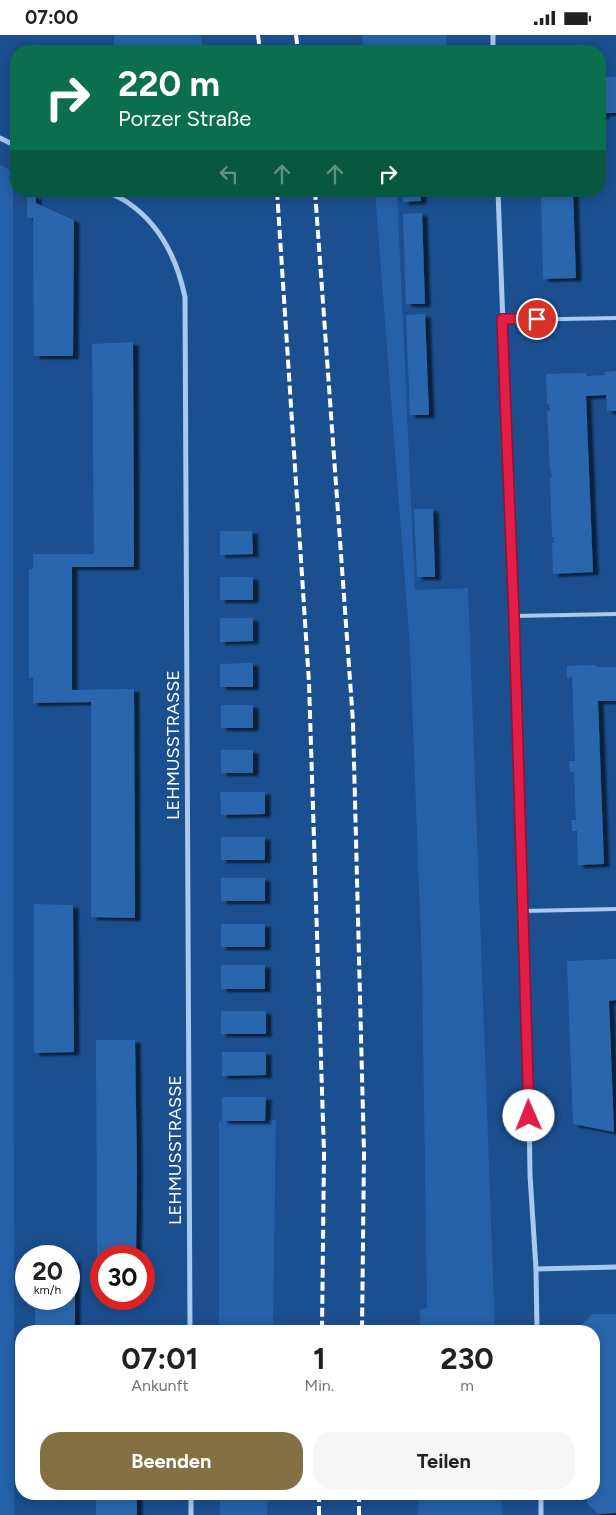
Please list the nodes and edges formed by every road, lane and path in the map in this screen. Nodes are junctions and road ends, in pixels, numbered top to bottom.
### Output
1 (117, 197) edge
2 (498, 197) edge
3 (616, 318) edge
4 (502, 319) junction
5 (616, 614) edge
6 (514, 616) junction
7 (616, 909) edge
8 (524, 911) junction
9 (616, 1267) edge
10 (536, 1269) junction
11 (190, 1325) edge
12 (537, 1325) edge
13 (191, 1500) edge
14 (541, 1500) edge
15 (191, 1515) edge
16 (541, 1515) edge

1 - 11 street, LEHMUSSTRASSE
2 - 4 street
3 - 4 lane
4 - 6 street
5 - 6 lane
6 - 8 street
7 - 8 lane
8 - 10 street
9 - 10 street
10 - 12 street
13 - 15 street
14 - 16 street

